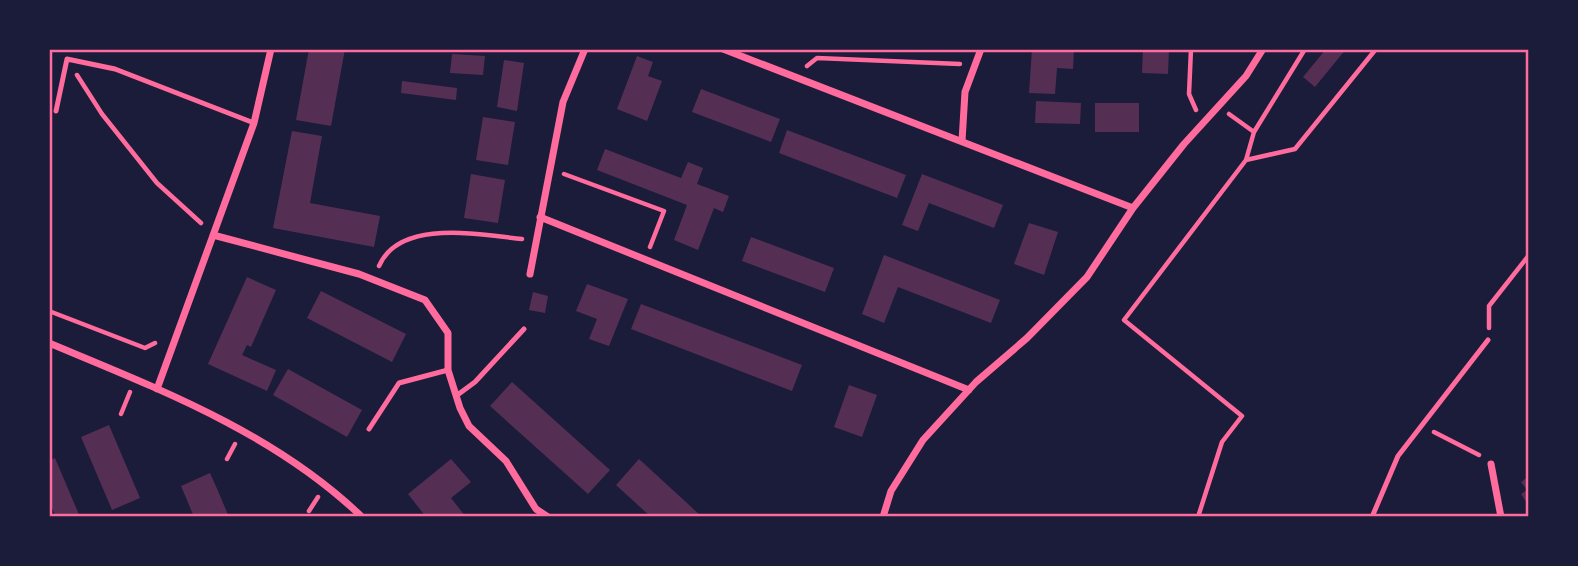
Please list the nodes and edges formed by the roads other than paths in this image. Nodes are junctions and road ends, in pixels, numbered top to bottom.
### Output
1 (271, 49) edge
2 (585, 49) edge
3 (723, 49) edge
4 (755, 49) edge
5 (981, 49) edge
6 (1263, 49) edge
7 (753, 60) junction
8 (56, 111) dead end
9 (254, 123) junction
10 (962, 141) junction
11 (1133, 208) junction
12 (540, 217) junction
13 (213, 235) junction
14 (530, 274) dead end
15 (524, 329) dead end
16 (1488, 340) road end
17 (49, 343) edge
18 (448, 370) junction
19 (157, 389) junction
20 (969, 390) junction
21 (456, 396) junction
22 (369, 429) dead end
23 (1491, 464) road end
24 (362, 517) edge
25 (548, 517) edge
26 (883, 517) edge
27 (1372, 517) edge
28 (1501, 517) edge

1 - 9 street
2 - 12 street
3 - 7 street
4 - 7 street
5 - 10 street
6 - 11 street
7 - 10 street
8 - 9 lane
9 - 13 street
10 - 11 street
11 - 20 street
12 - 14 street
12 - 20 street
13 - 18 street
13 - 19 street
15 - 21 lane
16 - 27 lane
17 - 19 street
18 - 21 street
18 - 22 lane
19 - 24 street
20 - 26 street
21 - 25 street
23 - 28 street

